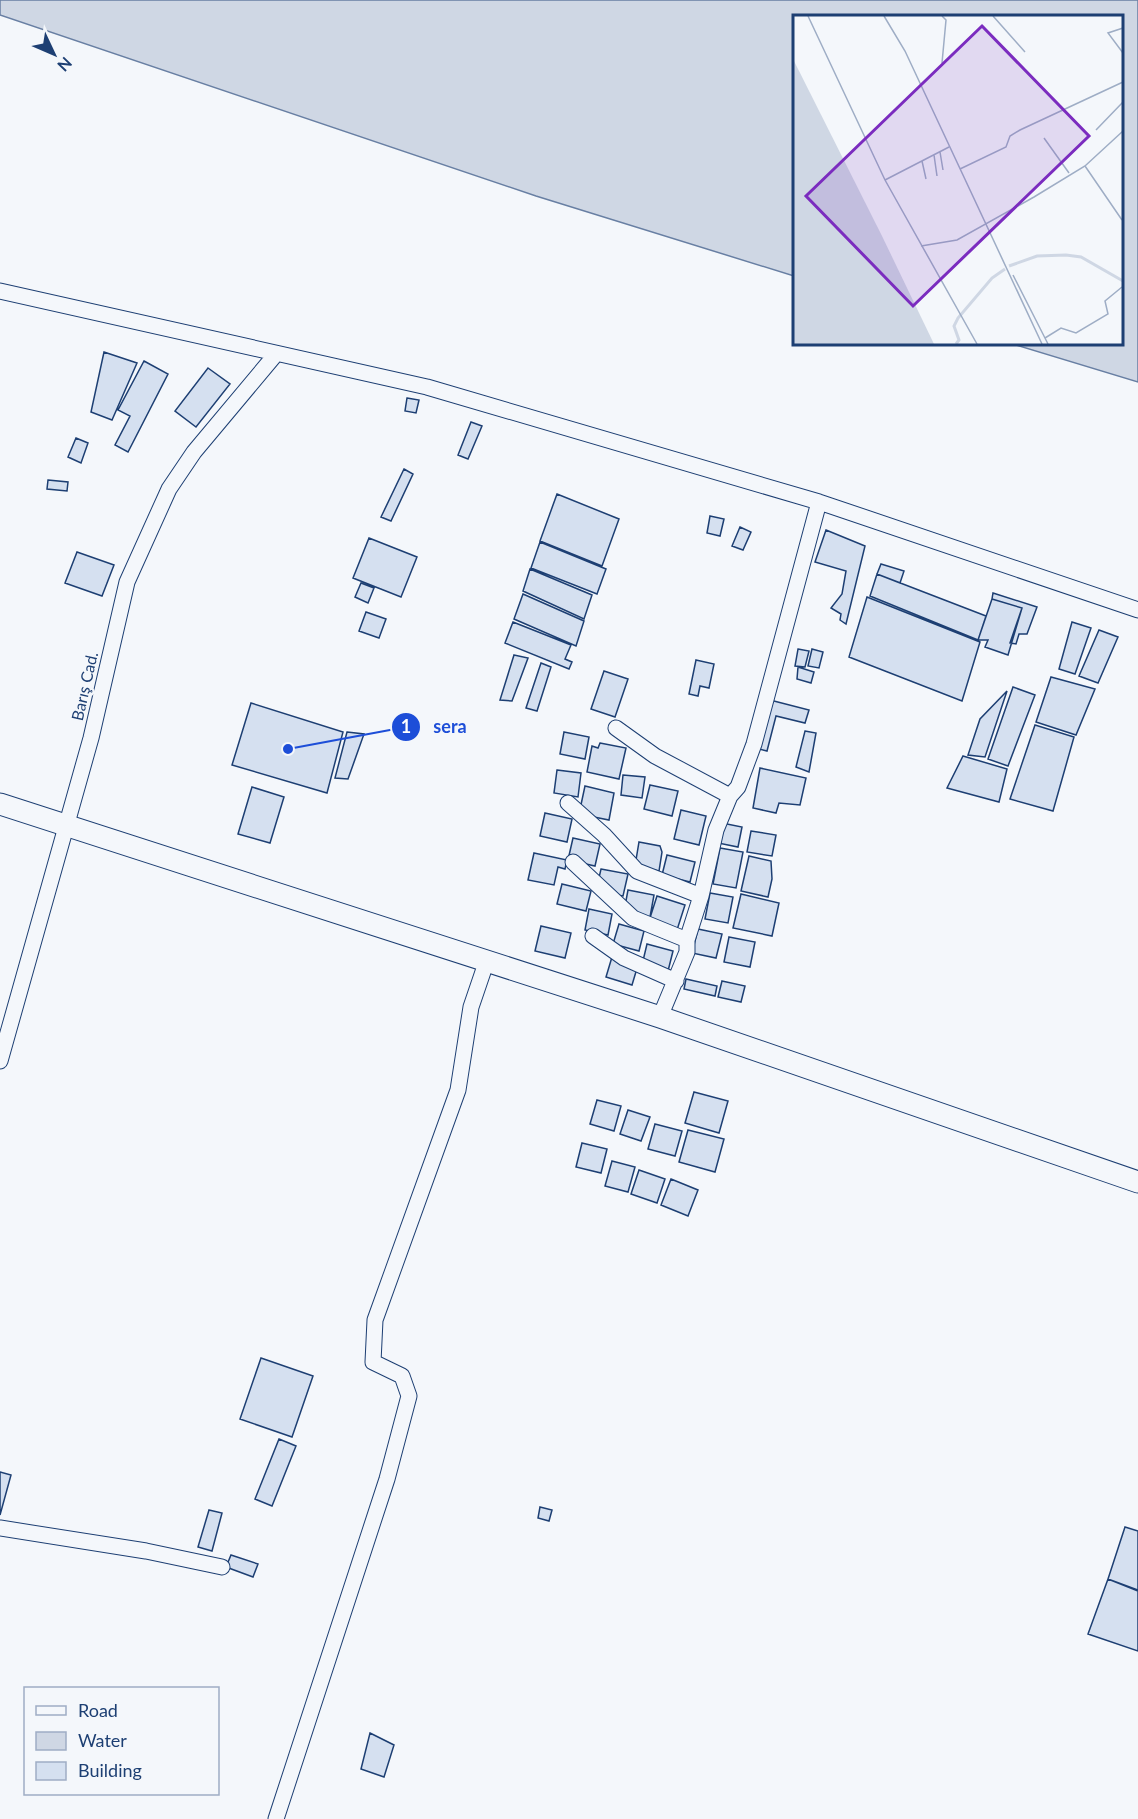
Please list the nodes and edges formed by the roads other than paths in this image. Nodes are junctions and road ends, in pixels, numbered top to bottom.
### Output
1 (0, 291) edge
2 (276, 354) junction
3 (819, 502) junction
4 (1138, 610) edge
5 (616, 728) dead end
6 (730, 796) junction
7 (568, 803) dead end
8 (0, 804) edge
9 (67, 825) junction
10 (573, 862) dead end
11 (701, 896) junction
12 (593, 936) dead end
13 (687, 940) junction
14 (487, 960) junction
15 (676, 981) junction
16 (660, 1017) junction
17 (0, 1061) edge
18 (1138, 1182) edge
19 (0, 1528) edge
20 (222, 1567) dead end
21 (276, 1819) edge

1 - 2 street
2 - 3 street
2 - 9 street, Barış Cad.
3 - 4 street
3 - 6 street
5 - 6 street
6 - 11 street
7 - 11 street
8 - 9 main road
9 - 14 main road
9 - 17 street, Barış Cad.
10 - 13 street
11 - 13 street
12 - 15 street
13 - 15 street
14 - 16 main road
14 - 21 street
15 - 16 street
16 - 18 main road
19 - 20 street

